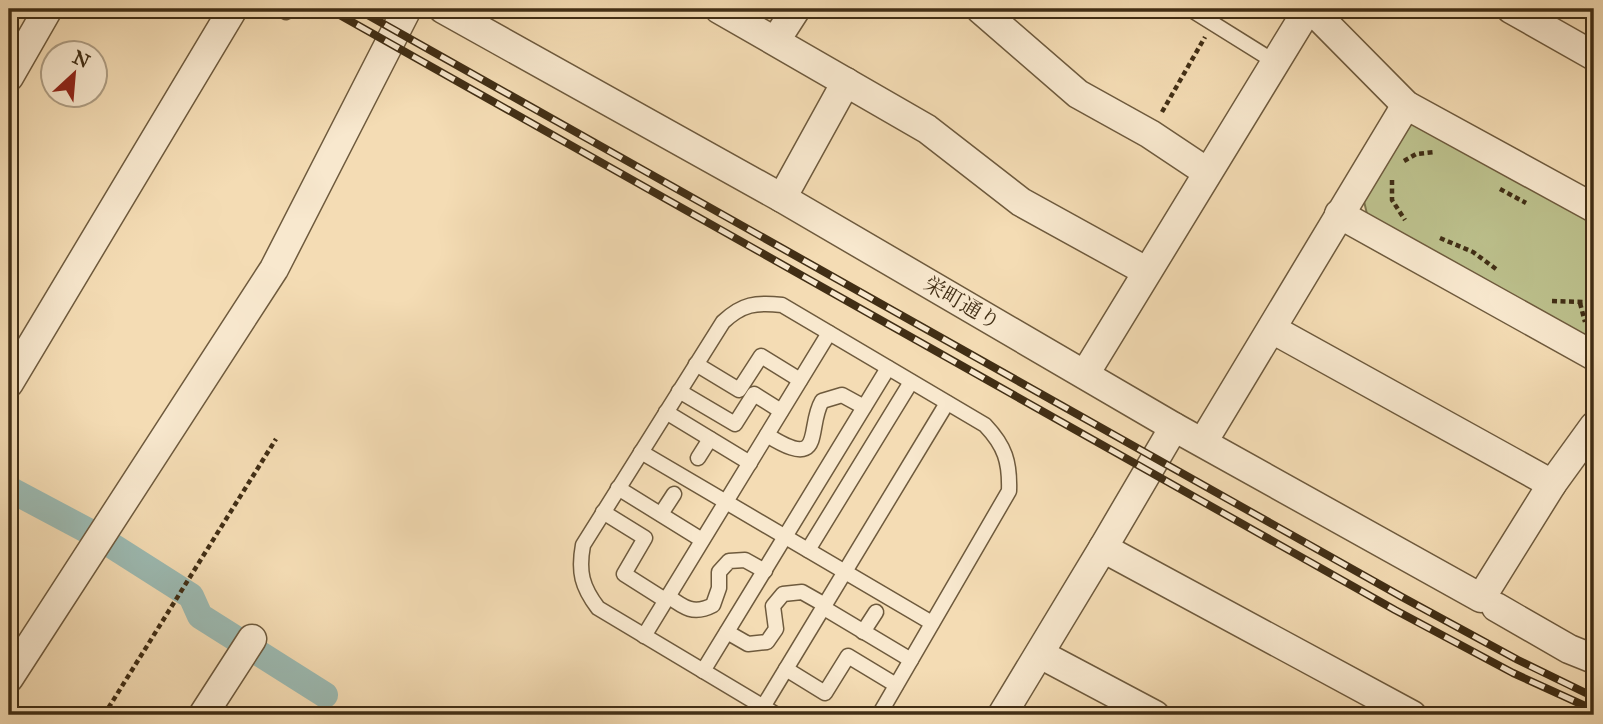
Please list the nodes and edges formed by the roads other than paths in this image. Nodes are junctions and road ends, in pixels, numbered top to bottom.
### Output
1 (48, 9) edge
2 (233, 9) edge
3 (407, 9) edge
4 (443, 9) edge
5 (719, 9) edge
6 (796, 9) edge
7 (979, 9) edge
8 (1190, 9) edge
9 (1309, 9) edge
10 (1511, 9) edge
11 (776, 40) junction
12 (1594, 56) edge
13 (1275, 62) junction
14 (9, 77) edge
15 (846, 82) junction
16 (1406, 105) junction
17 (1206, 172) junction
18 (782, 198) junction
19 (1594, 208) edge
20 (1339, 214) junction
21 (1146, 271) junction
22 (1272, 329) junction
23 (829, 333) junction
24 (1594, 356) edge
25 (696, 364) junction
26 (888, 368) junction
27 (1085, 374) junction
28 (800, 380) junction
29 (911, 382) junction
30 (9, 383) edge
31 (679, 391) junction
32 (947, 403) junction
33 (864, 407) junction
34 (781, 411) junction
35 (666, 412) junction
36 (1594, 426) edge
37 (1174, 427) junction
38 (767, 435) junction
39 (710, 439) junction
40 (1203, 442) junction
41 (641, 452) junction
42 (698, 458) dead end
43 (750, 463) junction
44 (1552, 484) junction
45 (618, 488) junction
46 (674, 494) dead end
47 (726, 501) junction
48 (603, 512) junction
49 (661, 514) junction
50 (786, 537) junction
51 (702, 540) junction
52 (1103, 548) junction
53 (808, 550) junction
54 (765, 571) junction
55 (845, 572) junction
56 (666, 598) junction
57 (1489, 602) junction
58 (824, 606) junction
59 (876, 612) dead end
60 (932, 623) junction
61 (727, 632) junction
62 (863, 632) junction
63 (644, 636) junction
64 (247, 648) dead end
65 (1040, 654) junction
66 (1594, 659) edge
67 (911, 660) junction
68 (786, 669) junction
69 (704, 671) junction
70 (9, 678) edge
71 (896, 685) junction
72 (769, 712) edge
73 (203, 715) edge
74 (878, 715) edge
75 (1003, 715) edge
76 (1155, 715) edge
77 (1412, 715) edge

1 - 14 street
2 - 30 street
3 - 70 street
4 - 18 street, 栄町通り
5 - 11 street
6 - 11 street
7 - 17 street
8 - 13 lane
9 - 13 street
9 - 16 street
10 - 12 street
11 - 15 street
13 - 17 street
15 - 18 street
15 - 21 street
16 - 19 street
16 - 20 street
17 - 21 street
18 - 27 street, 栄町通り
20 - 22 street
20 - 24 street
21 - 27 street
22 - 40 street
22 - 44 street
23 - 25 lane
23 - 26 lane
23 - 28 lane
25 - 28 lane
25 - 31 lane
26 - 29 lane
26 - 33 lane
27 - 37 street, 栄町通り
28 - 34 lane
29 - 32 lane
29 - 53 lane
31 - 34 lane
31 - 35 lane
32 - 55 lane
32 - 60 lane
33 - 38 lane
33 - 50 lane
34 - 38 lane
35 - 39 lane
35 - 41 lane
36 - 44 street
37 - 40 street, 栄町通り
37 - 52 street
38 - 43 lane
39 - 42 lane
39 - 43 lane
40 - 57 street, 栄町通り
41 - 45 lane
41 - 47 lane
43 - 47 lane
44 - 57 street
45 - 48 lane
45 - 49 lane
46 - 49 lane
47 - 50 lane
47 - 51 lane
48 - 56 lane
48 - 63 lane
49 - 51 lane
50 - 53 lane
50 - 54 lane
51 - 56 lane
52 - 65 street
52 - 77 street
53 - 55 lane
54 - 56 lane
54 - 61 lane
55 - 58 lane
55 - 60 lane
56 - 63 lane
57 - 66 street, 栄町通り
58 - 61 lane
58 - 62 lane
58 - 68 lane
59 - 62 lane
60 - 67 lane
61 - 69 lane
62 - 67 lane
63 - 69 lane
64 - 73 street
65 - 75 street
65 - 76 street
67 - 71 lane
68 - 71 lane
68 - 72 lane
69 - 72 lane
71 - 74 lane

